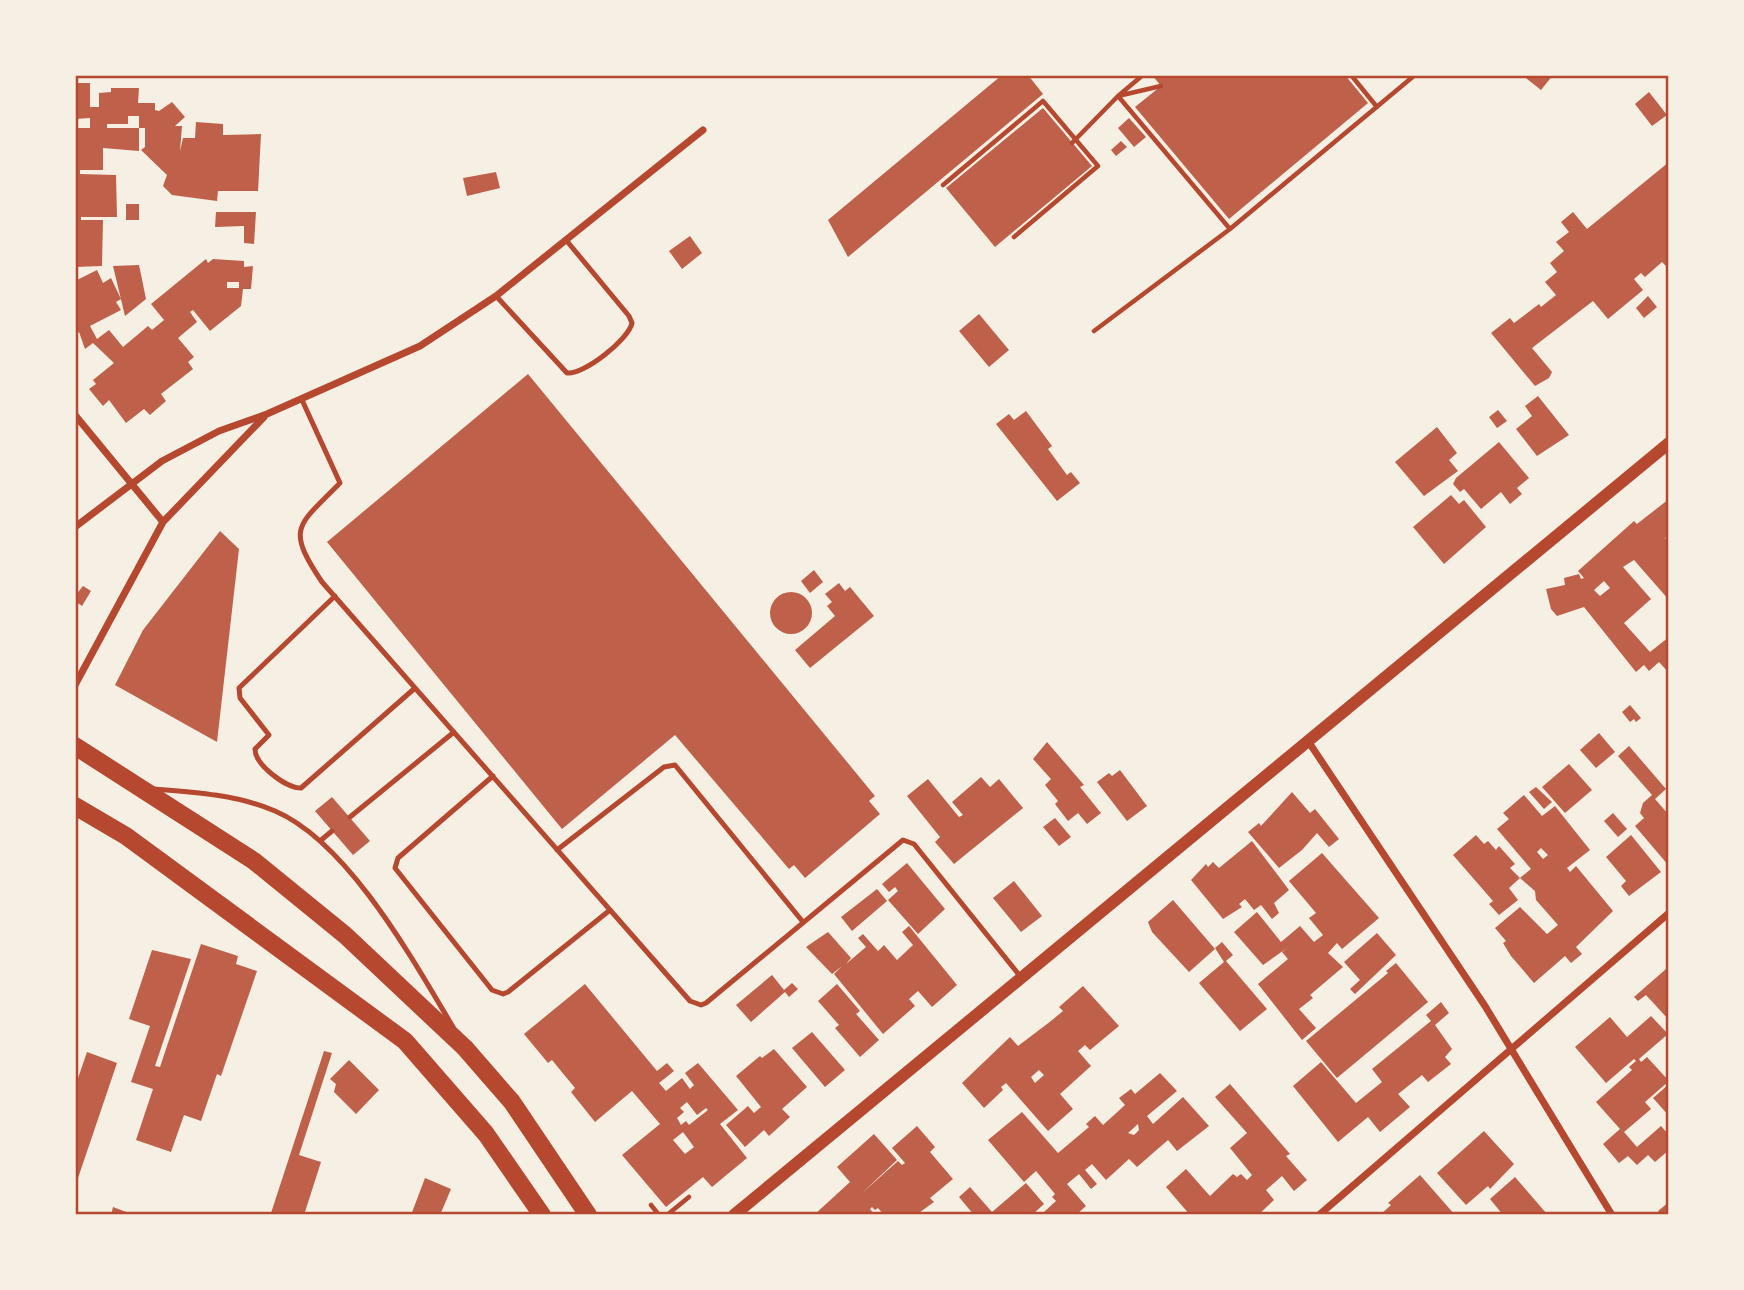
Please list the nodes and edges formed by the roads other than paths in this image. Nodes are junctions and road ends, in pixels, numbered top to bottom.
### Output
1 (703, 130) dead end
2 (566, 240) junction
3 (496, 296) junction
4 (302, 400) junction
5 (267, 414) junction
6 (75, 415) edge
7 (1669, 443) edge
8 (131, 484) junction
9 (163, 522) junction
10 (75, 527) edge
11 (335, 596) junction
12 (75, 685) edge
13 (415, 688) junction
14 (454, 732) junction
15 (1308, 741) junction
16 (75, 746) edge
17 (493, 776) junction
18 (141, 788) junction
19 (75, 806) edge
20 (350, 817) dead end
21 (332, 831) dead end
22 (320, 841) junction
23 (557, 850) junction
24 (610, 910) junction
25 (1669, 913) edge
26 (803, 922) junction
27 (1021, 978) junction
28 (465, 1048) junction
29 (1511, 1050) junction
30 (542, 1215) edge
31 (588, 1215) edge
32 (734, 1215) edge
33 (1319, 1215) edge
34 (1612, 1215) edge

1 - 2 street
2 - 3 street
2 - 3 lane
3 - 4 street
4 - 5 street
4 - 11 lane
5 - 8 street
5 - 9 street
6 - 8 street
7 - 15 street
8 - 9 street
8 - 10 street
9 - 12 street
11 - 13 lane
11 - 13 lane
13 - 14 lane
14 - 17 lane
14 - 20 lane
15 - 27 street
15 - 29 street
16 - 18 main road
17 - 23 lane
17 - 24 lane
18 - 22 lane
18 - 28 main road
19 - 30 main road
21 - 22 lane
22 - 28 lane
23 - 24 lane
23 - 26 lane
24 - 26 lane
25 - 29 street
26 - 27 lane
27 - 32 street
28 - 31 main road
29 - 33 street
29 - 34 street

